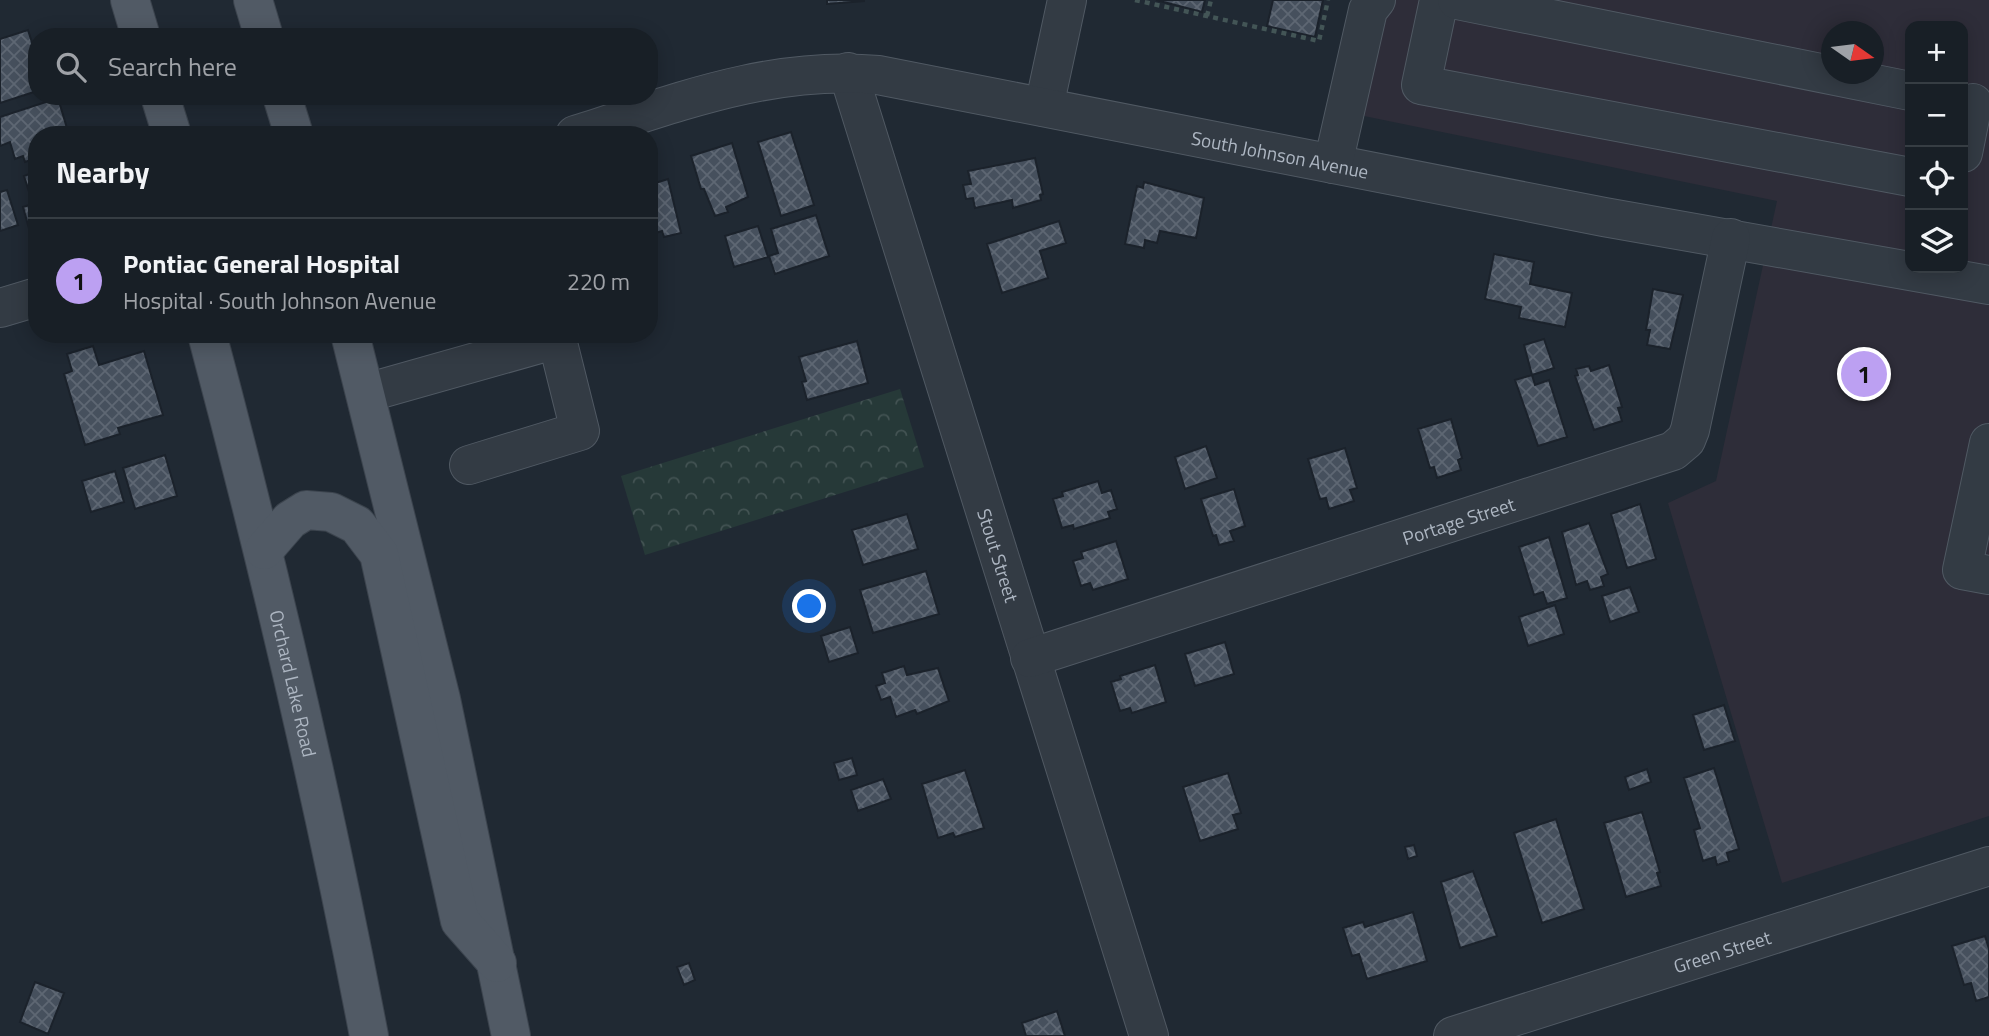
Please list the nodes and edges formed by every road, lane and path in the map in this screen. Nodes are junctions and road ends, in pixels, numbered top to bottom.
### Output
1 (107, 0) edge
2 (130, 0) edge
3 (253, 0) edge
4 (1067, 0) edge
5 (1135, 0) edge
6 (1211, 0) edge
7 (1328, 0) edge
8 (1376, 0) edge
9 (1439, 0) edge
10 (1457, 0) edge
11 (1207, 16) junction
12 (115, 28) edge
13 (138, 28) edge
14 (261, 28) edge
15 (848, 72) junction
16 (1905, 90) edge
17 (1975, 103) edge
18 (139, 105) edge
19 (163, 105) edge
20 (285, 105) edge
21 (1044, 107) junction
22 (145, 126) edge
23 (169, 126) edge
24 (291, 126) edge
25 (605, 126) edge
26 (1964, 147) edge
27 (1333, 164) junction
28 (1905, 176) edge
29 (1731, 238) junction
30 (1989, 285) edge
31 (28, 300) edge
32 (0, 308) edge
33 (209, 343) edge
34 (352, 343) edge
35 (543, 343) edge
36 (558, 343) edge
37 (366, 393) junction
38 (1989, 443) edge
39 (469, 465) dead end
40 (264, 550) junction
41 (1989, 575) edge
42 (1030, 658) junction
43 (1989, 866) edge
44 (498, 965) junction
45 (1495, 1030) edge
46 (369, 1036) edge
47 (512, 1036) edge
48 (1149, 1036) edge
49 (1454, 1036) edge

1 - 12 main road
2 - 13 main road
3 - 14 main road
4 - 21 street
5 - 11 path
6 - 11 path
7 - 11 path
8 - 27 street
9 - 28 street
10 - 16 street
15 - 21 street, South Johnson Avenue
15 - 25 street, South Johnson Avenue
15 - 42 street, Stout Street
17 - 26 street
18 - 22 main road
19 - 23 main road
20 - 24 main road
21 - 27 street, South Johnson Avenue
27 - 29 street, South Johnson Avenue
29 - 30 street, South Johnson Avenue
29 - 42 street, Portage Street
31 - 32 street
33 - 40 main road, Orchard Lake Road
34 - 37 main road
35 - 37 street
36 - 39 street
37 - 44 main road
38 - 41 street
40 - 44 main road
40 - 46 main road, Orchard Lake Road
42 - 48 street, Stout Street
43 - 45 street, Green Street
44 - 47 main road
45 - 49 street, Green Street

